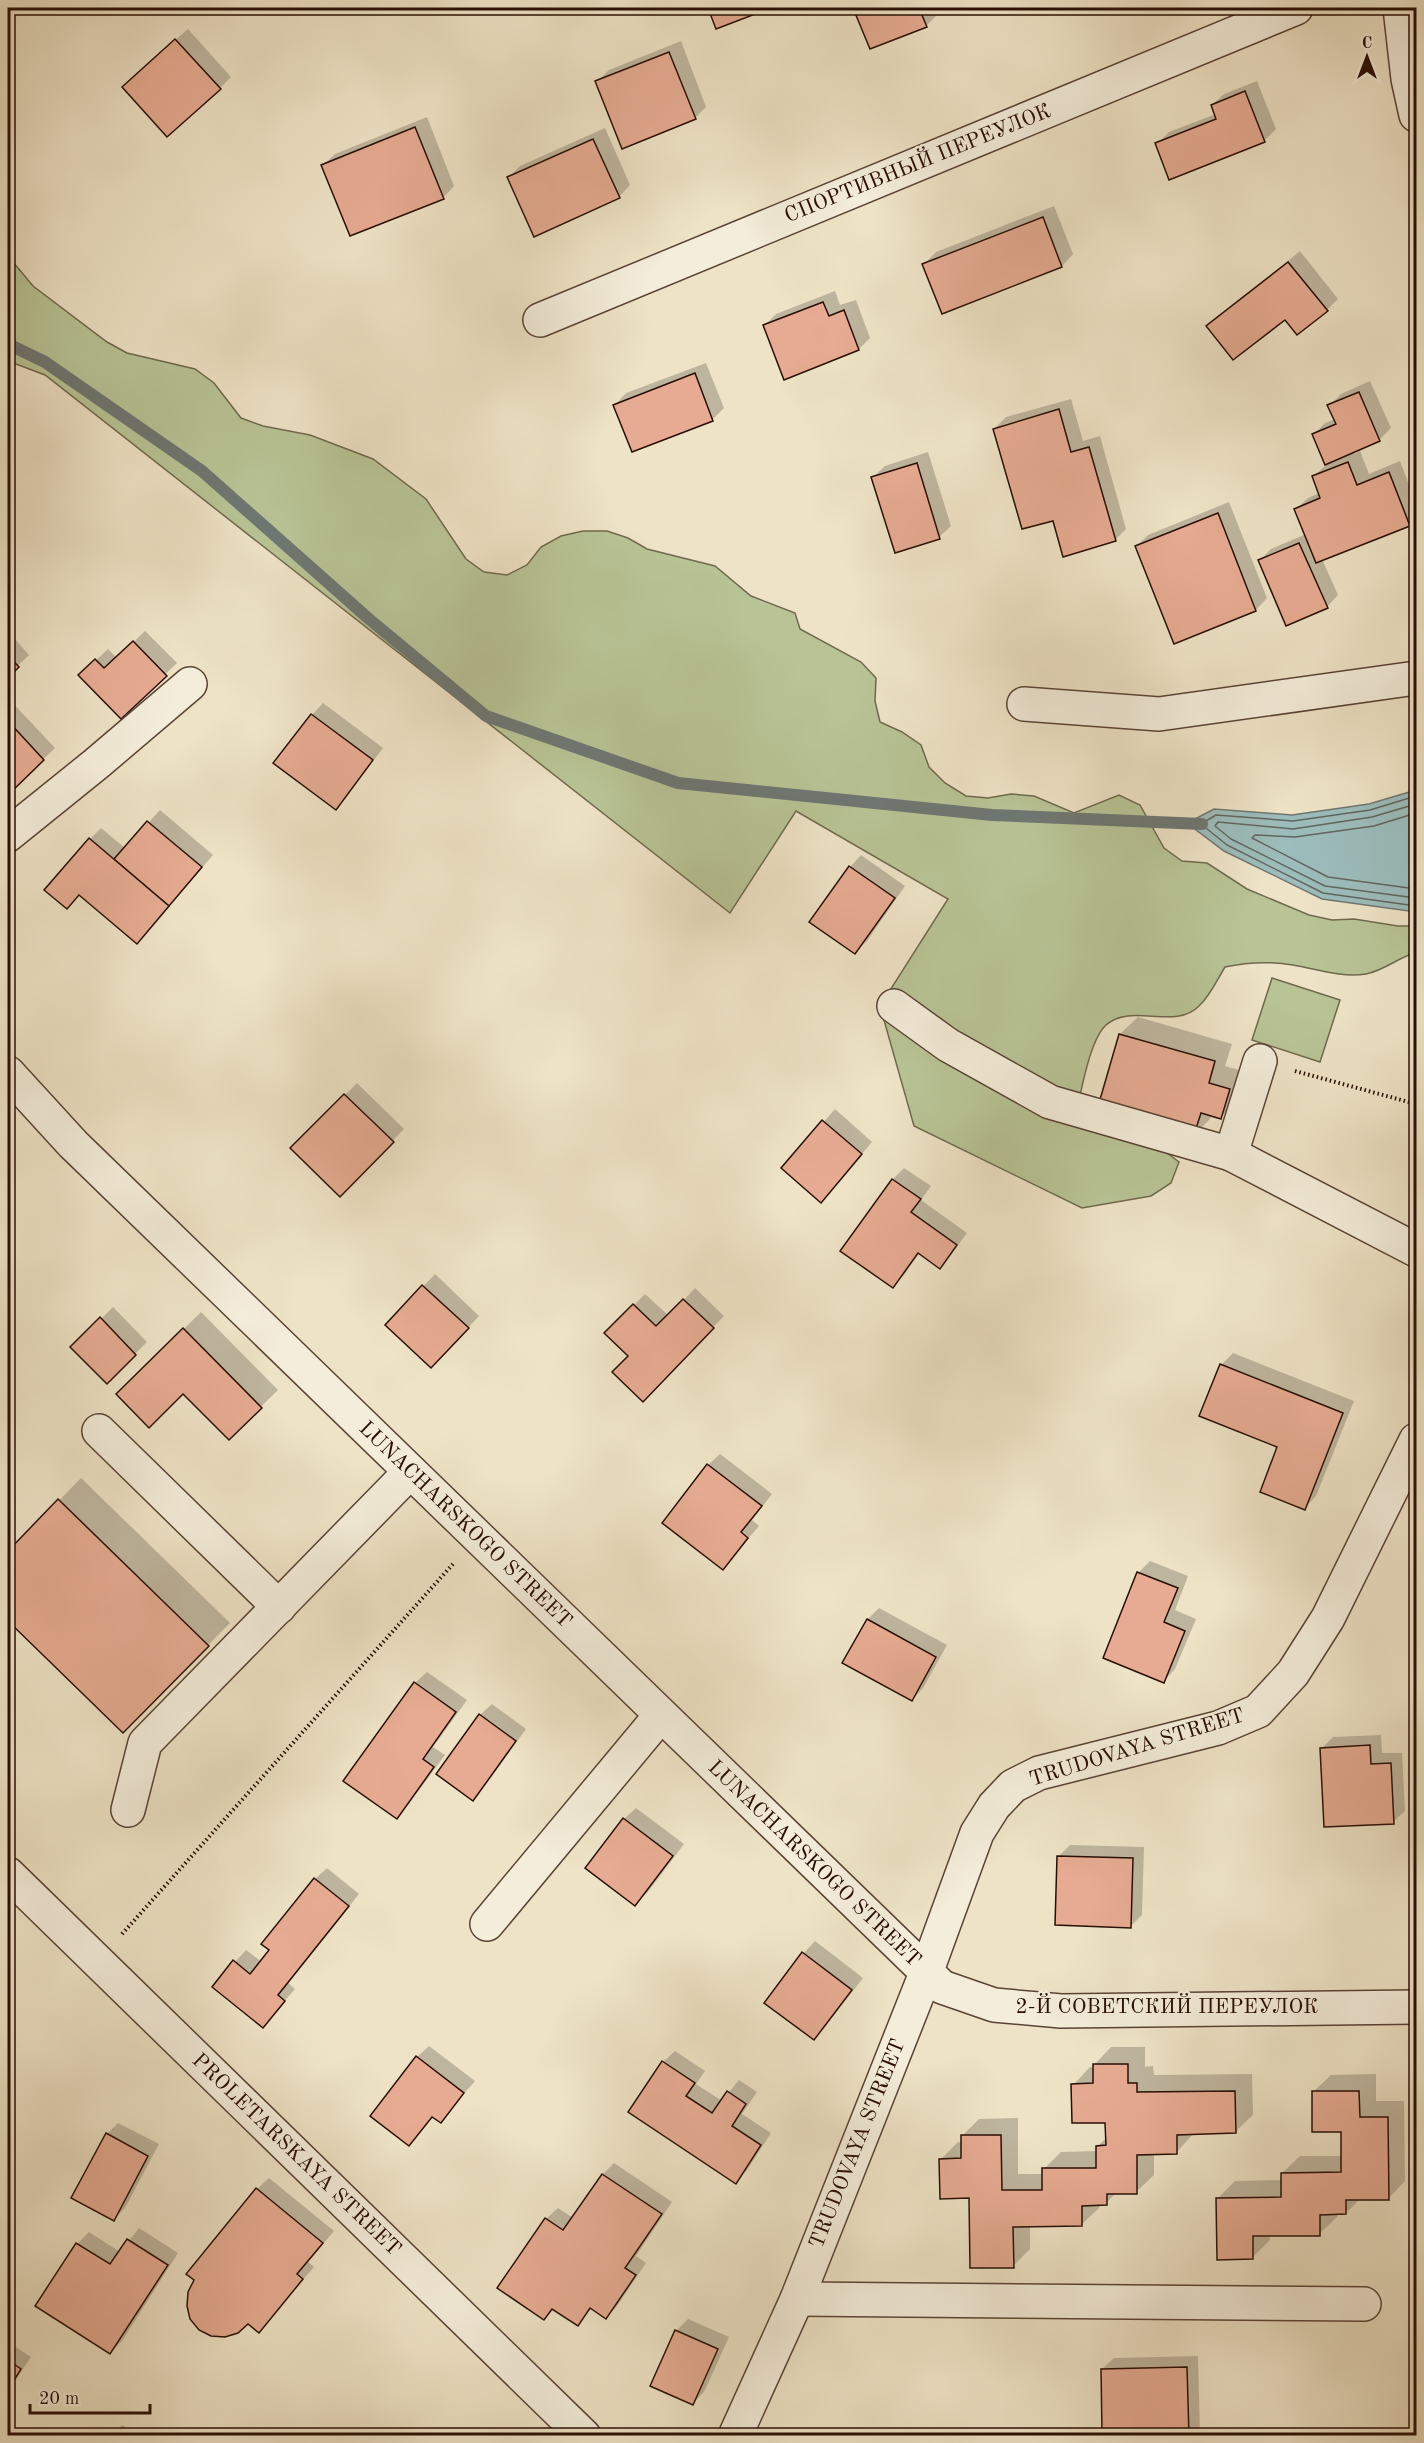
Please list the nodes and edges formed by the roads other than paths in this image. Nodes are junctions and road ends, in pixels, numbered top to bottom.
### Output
1 (1296, 8) edge
2 (1401, 8) edge
3 (1416, 115) edge
4 (540, 320) dead end
5 (1416, 678) edge
6 (190, 684) dead end
7 (1024, 704) dead end
8 (8, 835) edge
9 (894, 1006) dead end
10 (1260, 1061) road end
11 (8, 1073) edge
12 (1231, 1154) junction
13 (1416, 1250) edge
14 (99, 1431) dead end
15 (1416, 1440) edge
16 (410, 1472) junction
17 (279, 1606) junction
18 (661, 1715) junction
19 (128, 1810) dead end
20 (8, 1874) edge
21 (487, 1924) dead end
22 (926, 1973) junction
23 (1416, 2007) edge
24 (797, 2299) junction
25 (1364, 2304) dead end
26 (584, 2436) edge
27 (735, 2436) edge

1 - 4 street, СПОРТИВНЫЙ ПЕРЕУЛОК
2 - 3 street
5 - 7 street
6 - 8 street
9 - 12 street
10 - 12 street
11 - 16 street, LUNACHARSKOGO STREET
12 - 13 street
14 - 17 street
15 - 22 street, TRUDOVAYA STREET
16 - 17 street
16 - 18 street, LUNACHARSKOGO STREET
17 - 19 street
18 - 21 street
18 - 22 street, LUNACHARSKOGO STREET
20 - 26 street, PROLETARSKAYA STREET
22 - 23 street, 2-Й СОВЕТСКИЙ ПЕРЕУЛОК
22 - 24 street, TRUDOVAYA STREET
24 - 25 street
24 - 27 street, TRUDOVAYA STREET

